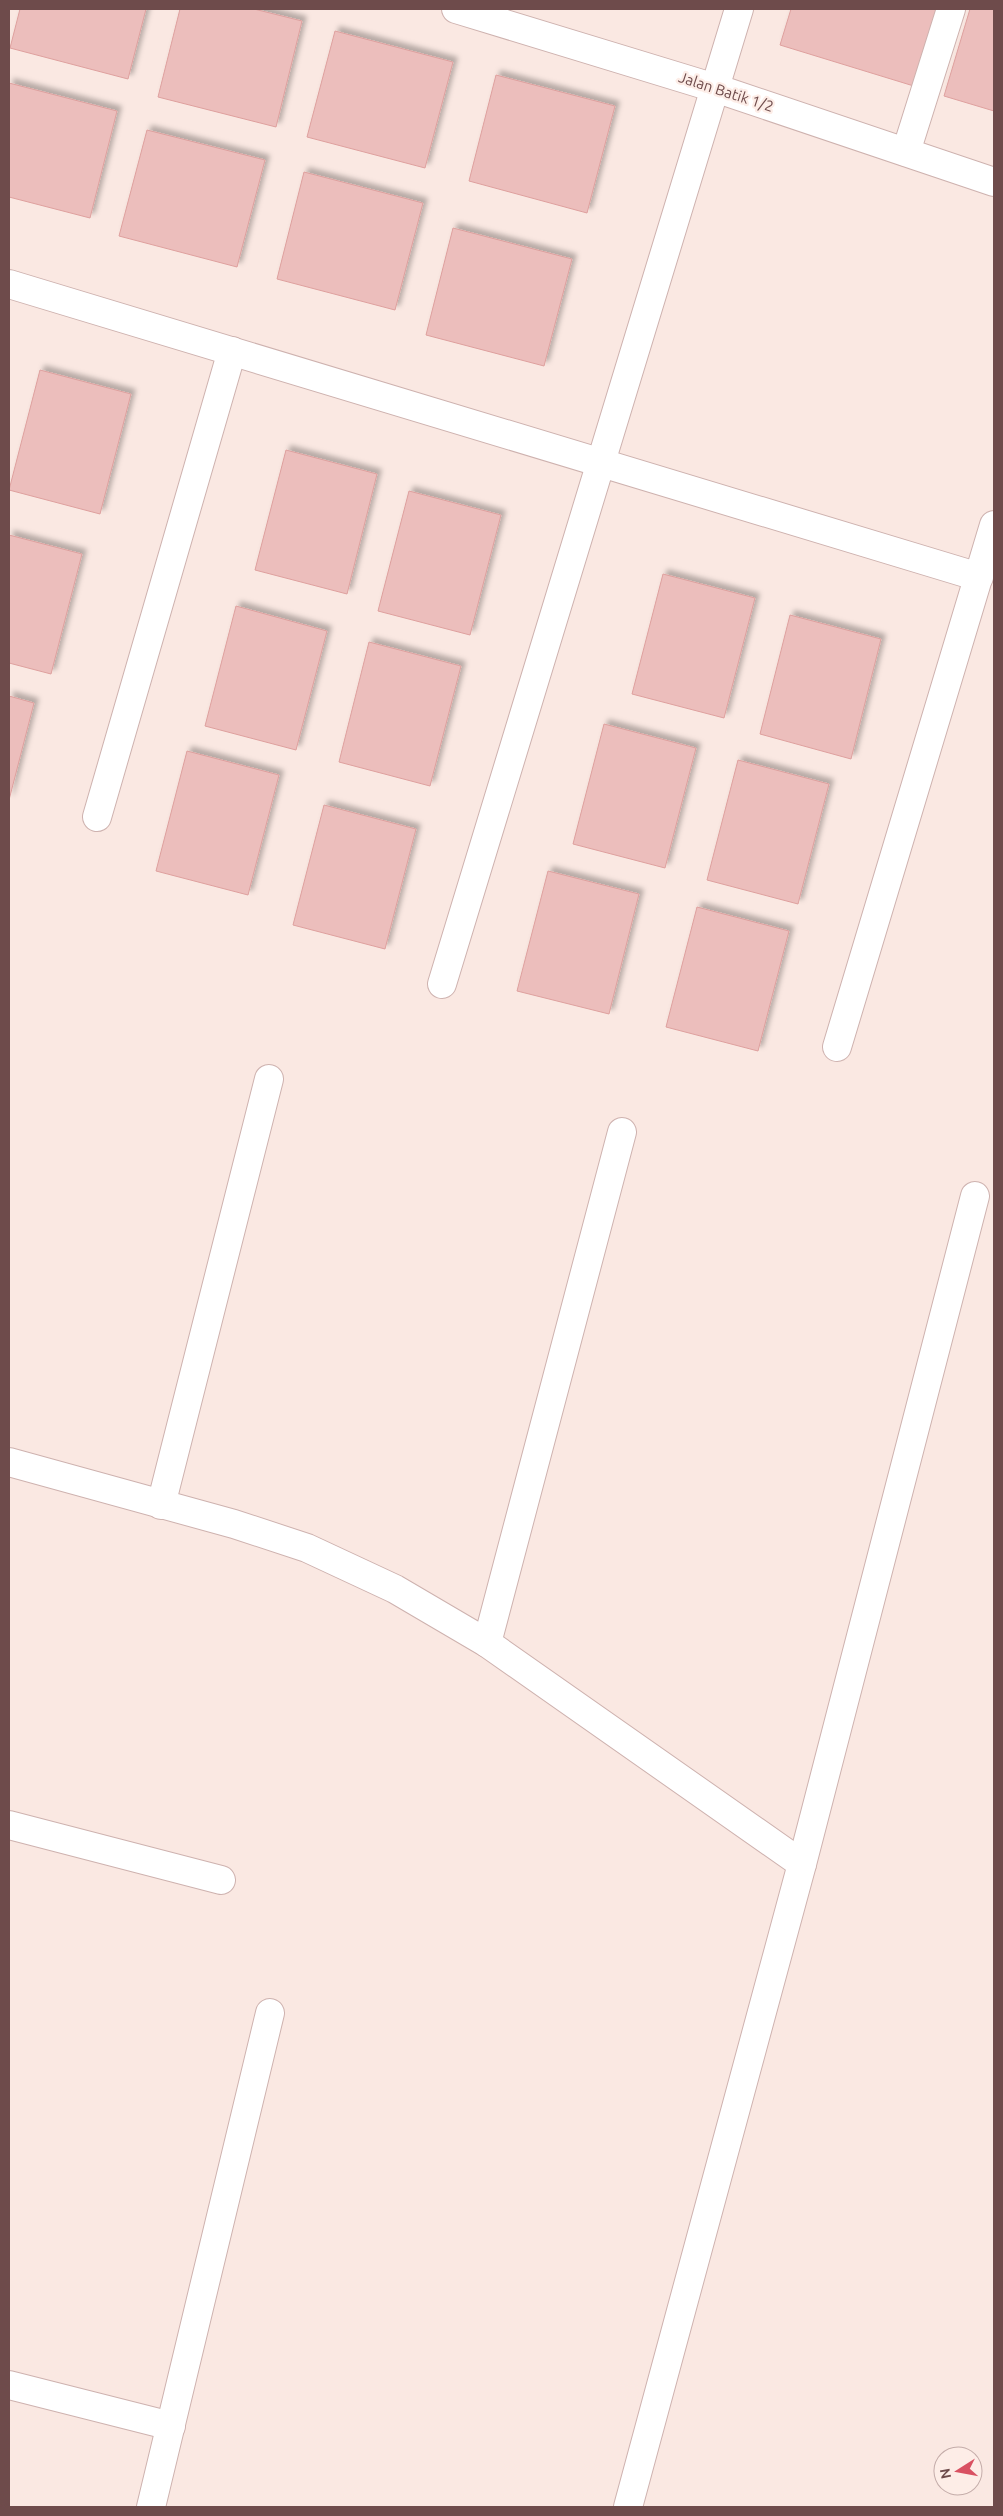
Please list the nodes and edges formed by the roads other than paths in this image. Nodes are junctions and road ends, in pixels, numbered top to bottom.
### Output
1 (456, 9) edge
2 (739, 9) edge
3 (951, 9) edge
4 (714, 88) junction
5 (906, 152) junction
6 (994, 182) edge
7 (9, 284) edge
8 (232, 351) junction
9 (602, 463) junction
10 (994, 525) edge
11 (979, 577) junction
12 (97, 817) dead end
13 (442, 984) dead end
14 (837, 1047) dead end
15 (269, 1079) dead end
16 (622, 1132) dead end
17 (975, 1196) dead end
18 (9, 1462) edge
19 (161, 1505) junction
20 (488, 1643) junction
21 (9, 1825) edge
22 (802, 1864) junction
23 (222, 1880) dead end
24 (270, 2014) dead end
25 (9, 2385) edge
26 (171, 2426) junction
27 (151, 2507) edge
28 (628, 2507) edge

1 - 4 street, Jalan Batik 1/2
2 - 4 street
3 - 5 street
4 - 5 street, Jalan Batik 1/2
4 - 9 street
5 - 6 street, Jalan Batik 1/2
7 - 8 street
8 - 9 street
8 - 12 street
9 - 11 street
9 - 13 street
10 - 11 street
11 - 14 street
15 - 19 street
16 - 20 street
17 - 22 street
18 - 19 street
19 - 20 street
20 - 22 street
21 - 23 street
22 - 28 street
24 - 26 street
25 - 26 street
26 - 27 street

